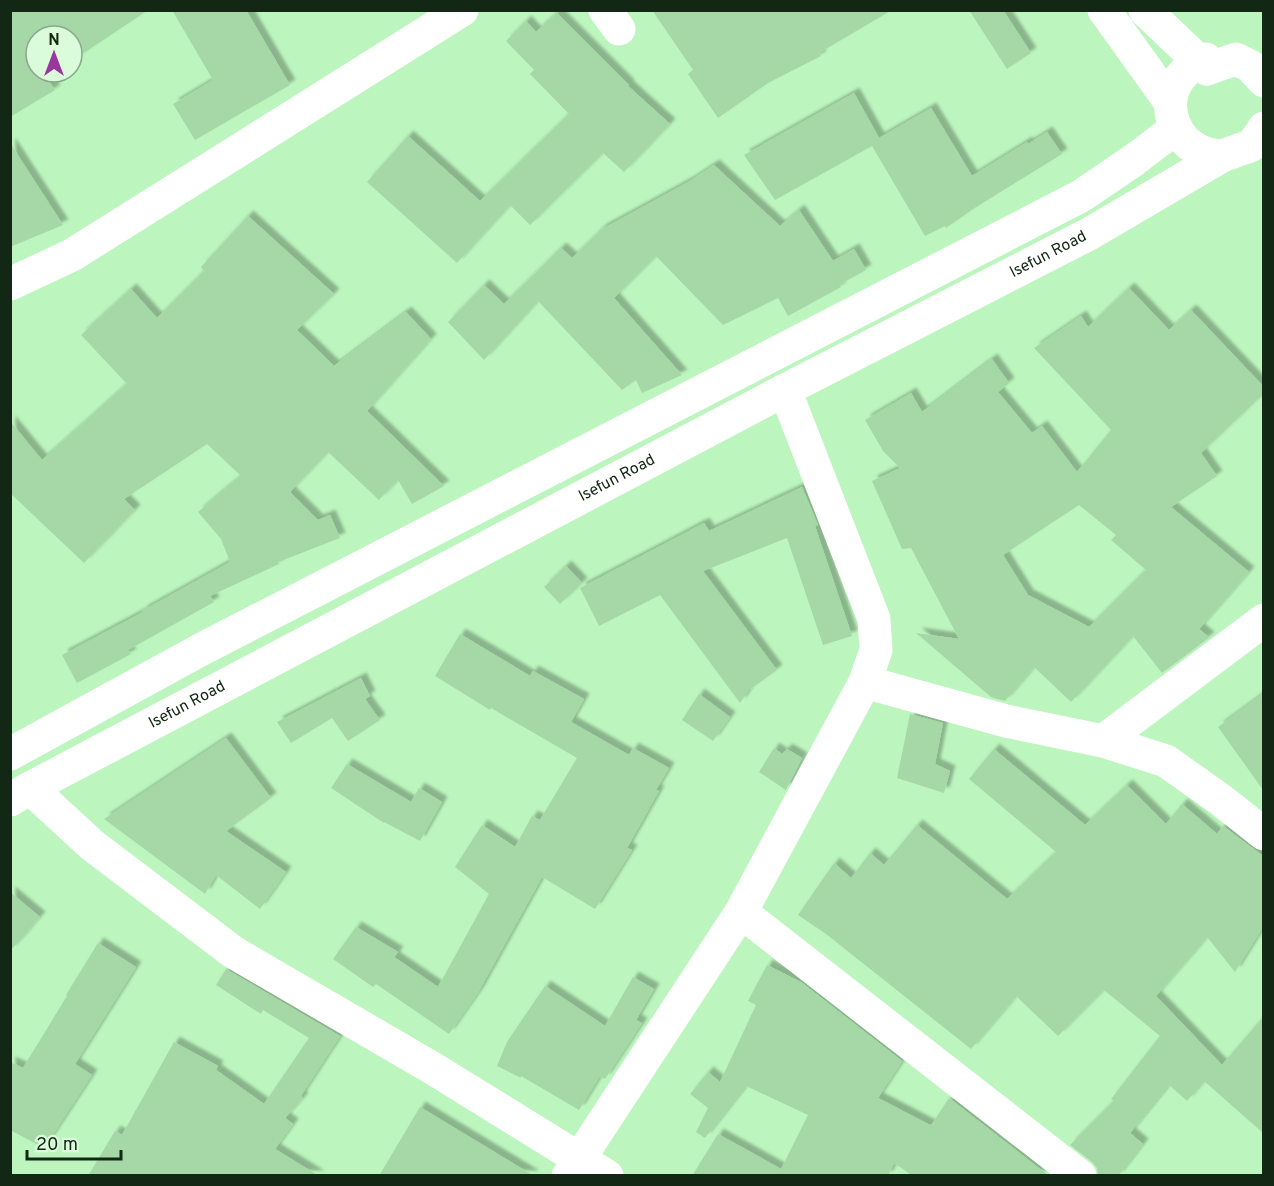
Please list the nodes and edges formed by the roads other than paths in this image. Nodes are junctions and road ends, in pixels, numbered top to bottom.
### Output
1 (462, 10) edge
2 (1104, 10) edge
3 (1144, 10) edge
4 (1207, 69) junction
5 (1263, 78) edge
6 (1173, 115) junction
7 (1263, 129) edge
8 (1222, 156) junction
9 (10, 284) edge
10 (785, 390) junction
11 (1263, 620) edge
12 (865, 681) junction
13 (1103, 741) junction
14 (10, 754) edge
15 (20, 794) edge
16 (1263, 834) edge
17 (741, 912) junction
18 (573, 1167) edge
19 (607, 1176) edge
20 (1080, 1176) edge

1 - 9 street
2 - 6 street
3 - 4 street
4 - 5 street
4 - 6 street
6 - 8 street
6 - 14 street
7 - 8 street, Isefun Road
8 - 10 street, Isefun Road
10 - 12 street
10 - 15 street, Isefun Road
11 - 13 street
12 - 13 street
12 - 17 street
13 - 16 street
15 - 18 street
17 - 18 street
17 - 20 street
18 - 19 street

